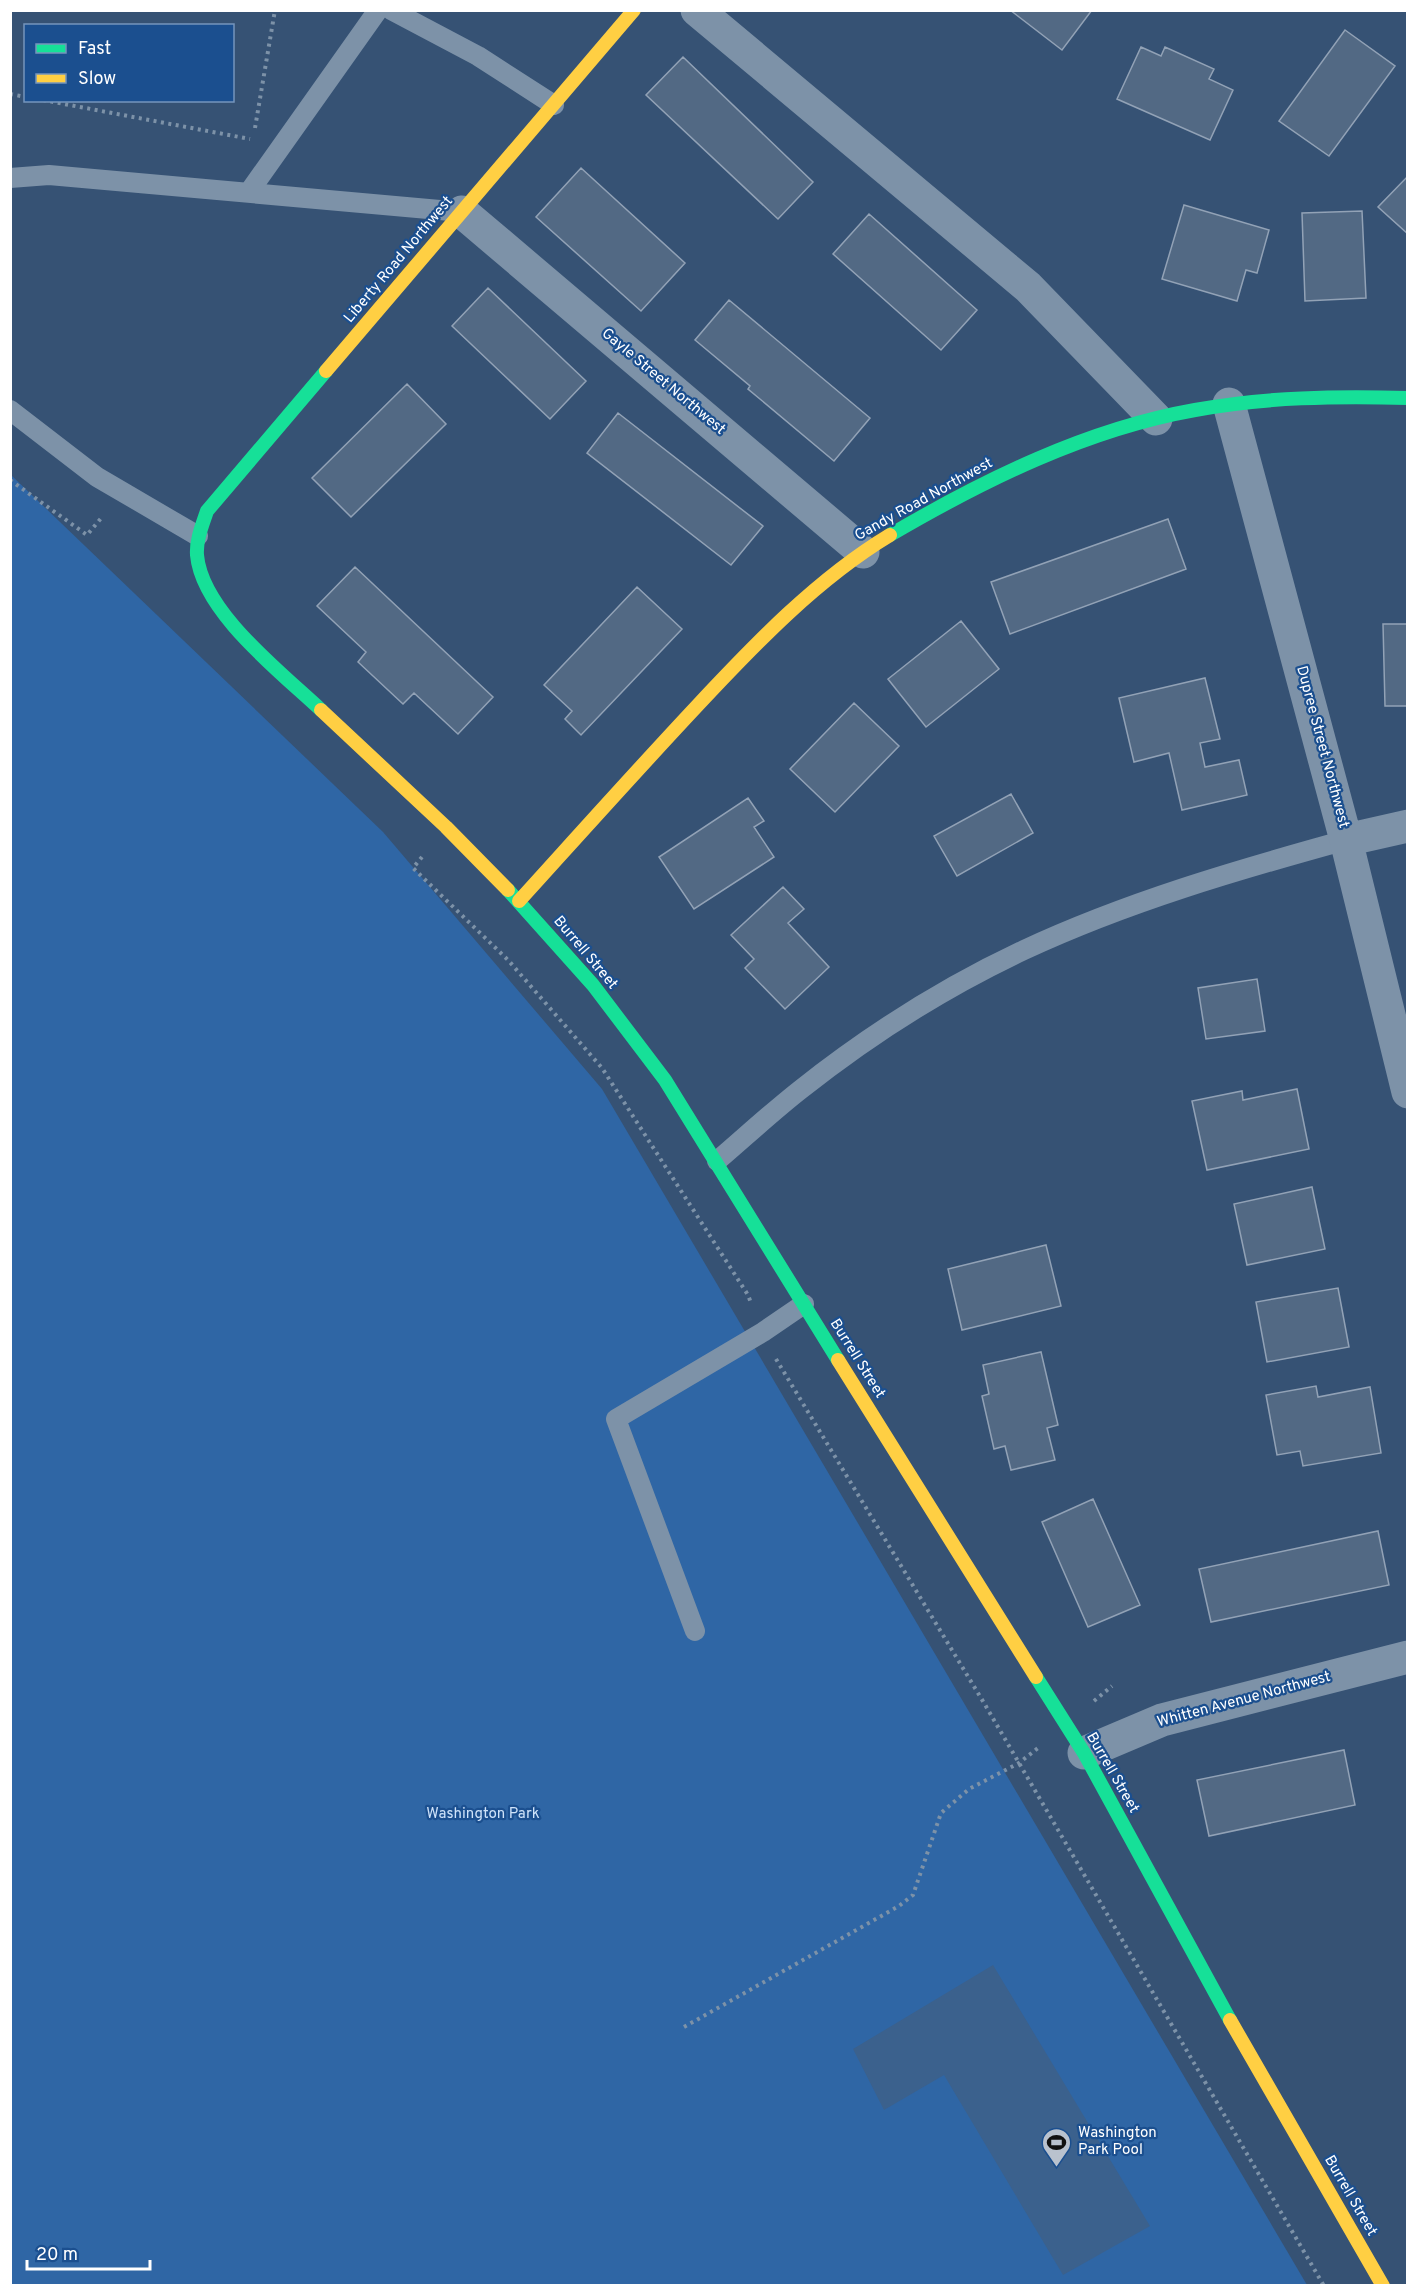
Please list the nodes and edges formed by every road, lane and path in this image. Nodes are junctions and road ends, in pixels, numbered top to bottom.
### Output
1 (275, 10) edge
2 (378, 10) edge
3 (391, 10) edge
4 (634, 10) edge
5 (697, 10) edge
6 (54, 102) edge
7 (554, 105) junction
8 (10, 178) edge
9 (249, 192) junction
10 (462, 212) junction
11 (1407, 398) edge
12 (1230, 404) junction
13 (10, 410) edge
14 (1156, 419) junction
15 (10, 480) edge
16 (122, 493) junction
17 (198, 536) junction
18 (863, 552) junction
19 (1407, 826) edge
20 (446, 827) junction
21 (1347, 840) junction
22 (519, 901) junction
23 (1407, 1092) edge
24 (717, 1161) junction
25 (804, 1304) junction
26 (763, 1332) junction
27 (695, 1631) dead end
28 (1407, 1657) edge
29 (1112, 1686) dead end
30 (1066, 1726) junction
31 (1083, 1753) junction
32 (1019, 1763) junction
33 (684, 2027) dead end
34 (1324, 2286) edge
35 (1383, 2286) edge

1 - 6 path
2 - 9 lane
3 - 7 lane
4 - 7 street, Liberty Road Northwest
5 - 14 street
7 - 10 street, Liberty Road Northwest
8 - 9 lane
9 - 10 lane
10 - 17 street, Liberty Road Northwest
10 - 18 street, Gayle Street Northwest
11 - 12 street, Gandy Road Northwest
12 - 14 street, Gandy Road Northwest
12 - 21 street, Dupree Street Northwest
13 - 16 lane
14 - 18 street, Gandy Road Northwest
15 - 16 path
16 - 17 lane
17 - 20 street, Burrell Street
18 - 22 street, Gandy Road Northwest
19 - 21 street
20 - 22 street, Burrell Street
20 - 26 path
21 - 23 street, Dupree Street Northwest
21 - 24 lane
22 - 24 street, Burrell Street
24 - 25 street, Burrell Street
25 - 26 lane
25 - 30 street, Burrell Street
26 - 27 lane
26 - 32 path
28 - 31 street, Whitten Avenue Northwest
29 - 30 path
30 - 31 street, Burrell Street
30 - 32 path
31 - 35 street, Burrell Street
32 - 33 path
32 - 34 path

